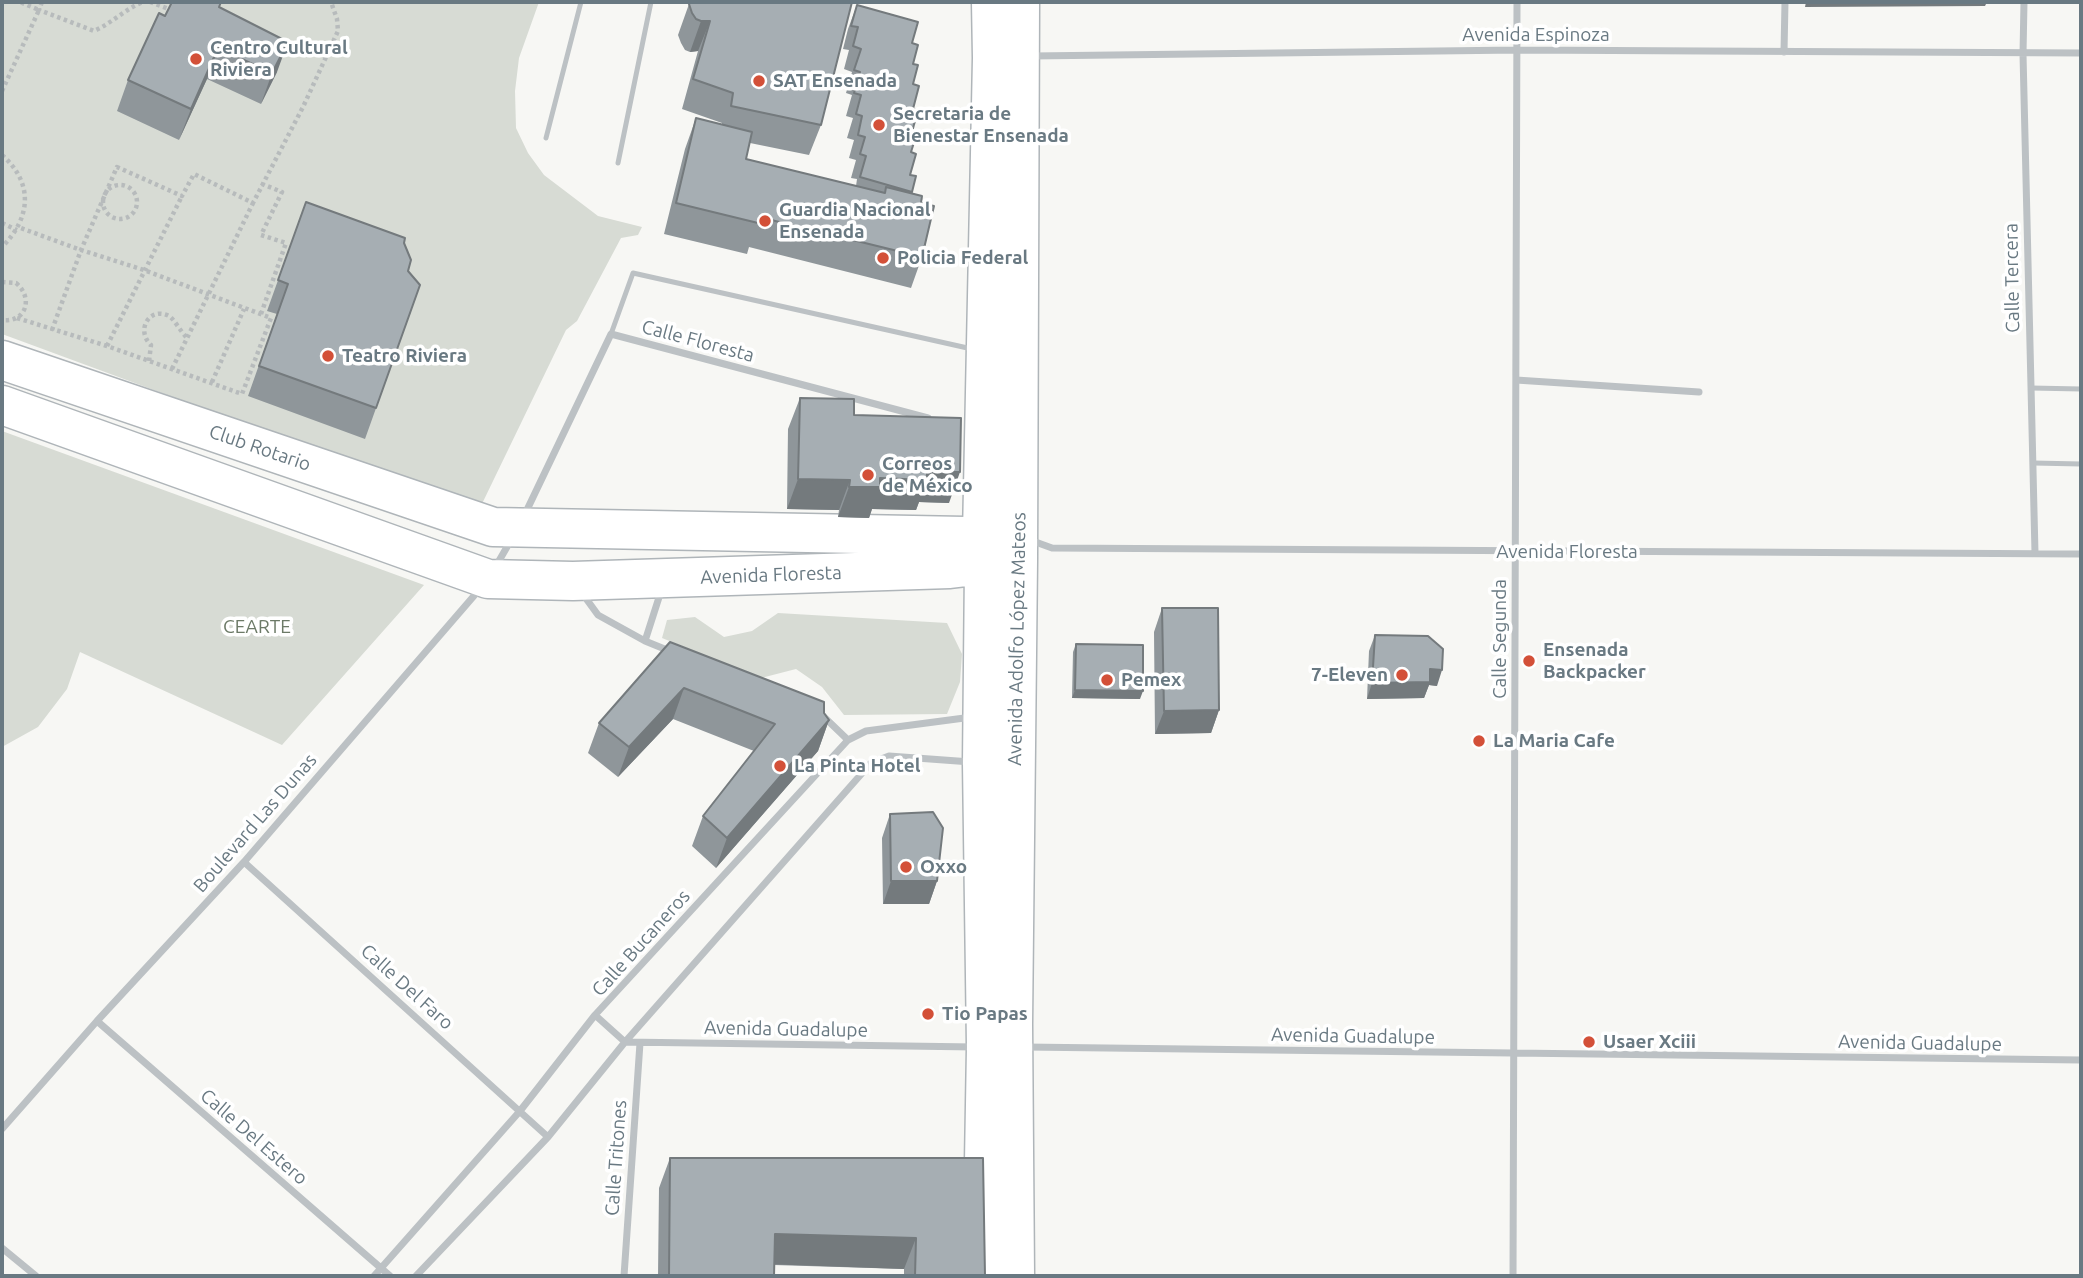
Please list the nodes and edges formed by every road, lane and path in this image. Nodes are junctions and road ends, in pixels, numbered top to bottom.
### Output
1 (20, 2) edge
2 (43, 2) edge
3 (143, 2) edge
4 (150, 2) edge
5 (331, 2) edge
6 (581, 2) edge
7 (651, 2) edge
8 (991, 2) edge
9 (1020, 2) edge
10 (1517, 2) edge
11 (1784, 2) edge
12 (2024, 2) edge
13 (169, 9) edge
14 (39, 10) junction
15 (1518, 50) junction
16 (1784, 52) junction
17 (2081, 53) edge
18 (2023, 54) junction
19 (1006, 57) junction
20 (2, 92) edge
21 (546, 138) dead end
22 (2, 155) edge
23 (618, 163) dead end
24 (262, 184) junction
25 (105, 194) junction
26 (182, 196) junction
27 (253, 203) junction
28 (2, 223) edge
29 (17, 229) junction
30 (2, 247) edge
31 (81, 250) junction
32 (144, 270) junction
33 (2, 282) edge
34 (209, 294) junction
35 (244, 309) junction
36 (261, 314) junction
37 (17, 317) junction
38 (2, 320) edge
39 (52, 330) junction
40 (611, 334) junction
41 (187, 338) junction
42 (107, 346) junction
43 (985, 352) junction
44 (2, 360) edge
45 (149, 361) junction
46 (172, 369) junction
47 (1516, 380) junction
48 (212, 383) junction
49 (2031, 388) junction
50 (2081, 389) edge
51 (1699, 392) dead end
52 (2, 405) edge
53 (930, 419) edge
54 (2033, 463) junction
55 (2081, 464) edge
56 (519, 528) junction
57 (1017, 551) junction
58 (1516, 552) junction
59 (2035, 554) junction
60 (2081, 554) edge
61 (666, 578) junction
62 (488, 579) junction
63 (573, 581) junction
64 (645, 641) junction
65 (683, 657) edge
66 (811, 711) edge
67 (982, 716) junction
68 (848, 740) junction
69 (982, 763) junction
70 (244, 862) junction
71 (596, 1015) junction
72 (97, 1021) junction
73 (625, 1042) junction
74 (640, 1043) junction
75 (1000, 1047) junction
76 (1514, 1054) junction
77 (2081, 1060) edge
78 (520, 1111) junction
79 (2, 1129) edge
80 (548, 1137) junction
81 (2, 1248) edge
82 (382, 1268) junction
83 (36, 1276) edge
84 (374, 1276) edge
85 (390, 1276) edge
86 (416, 1276) edge
87 (624, 1276) edge
88 (982, 1276) edge
89 (1015, 1276) edge
90 (1513, 1276) edge

1 - 14 path
2 - 14 path
3 - 14 path
4 - 13 path
5 - 24 path
6 - 21 lane
7 - 23 lane
8 - 19 main road
9 - 19 main road, Avenida Adolfo López Mateos
10 - 15 street, Calle Segunda
11 - 16 street
12 - 18 street, Calle Tercera
14 - 20 path
15 - 16 street, Avenida Espinoza
15 - 19 street, Avenida Espinoza
15 - 47 street, Calle Segunda
16 - 18 street, Avenida Espinoza
17 - 18 street, Avenida Espinoza
18 - 49 street, Calle Tercera
19 - 43 main road, Avenida Adolfo López Mateos
19 - 57 main road, Avenida Adolfo López Mateos
22 - 29 path
24 - 27 path
24 - 36 path
25 - 25 path
25 - 26 path
25 - 31 path
26 - 27 path
26 - 32 path
27 - 34 path
28 - 29 path
29 - 30 path
29 - 31 path
31 - 32 path
31 - 39 path
32 - 34 path
32 - 42 path
33 - 37 path
34 - 35 path
34 - 41 path
35 - 36 path
35 - 48 path
36 - 48 path
37 - 38 path
37 - 39 path
39 - 42 path
40 - 43 lane
40 - 53 street, Calle Floresta
40 - 56 street, Calle Floresta
41 - 45 path
41 - 46 path
42 - 45 path
43 - 57 main road, Avenida Adolfo López Mateos
44 - 56 main road, Club Rotario
45 - 46 path
46 - 48 path
47 - 51 street
47 - 58 street, Calle Segunda
49 - 50 lane
49 - 54 street, Calle Tercera
52 - 62 main road
54 - 55 lane
54 - 59 street, Calle Tercera
56 - 57 main road, Avenida Floresta
56 - 62 street, Boulevard Las Dunas
57 - 58 street, Avenida Floresta
57 - 61 main road, Avenida Floresta
57 - 67 main road, Avenida Adolfo López Mateos
57 - 75 main road, Avenida Adolfo López Mateos
58 - 59 street, Avenida Floresta
58 - 76 street, Calle Segunda
59 - 60 street, Avenida Floresta
61 - 63 main road, Avenida Floresta
61 - 64 street
62 - 63 main road, Avenida Floresta
62 - 70 street, Boulevard Las Dunas
63 - 64 street
64 - 65 street
66 - 68 street
67 - 68 street, Calle Bucaneros
67 - 69 main road, Avenida Adolfo López Mateos
68 - 71 street, Calle Bucaneros
69 - 73 street
69 - 75 main road, Avenida Adolfo López Mateos
70 - 72 street, Boulevard Las Dunas
70 - 78 street, Calle Del Faro
71 - 73 street
71 - 78 street, Calle Bucaneros
72 - 79 street, Boulevard Las Dunas
72 - 82 street, Calle Del Estero
73 - 74 street, Avenida Guadalupe
73 - 80 street
74 - 75 street, Avenida Guadalupe
74 - 87 street, Calle Tritones
75 - 76 street, Avenida Guadalupe
75 - 88 main road, Avenida Adolfo López Mateos
75 - 89 main road, Avenida Adolfo López Mateos
76 - 77 street, Avenida Guadalupe
76 - 90 street, Calle Segunda
78 - 80 street, Calle Del Faro
78 - 82 street, Calle Bucaneros
80 - 86 street
81 - 83 street
82 - 84 street, Calle Bucaneros
82 - 85 street, Calle Del Estero

